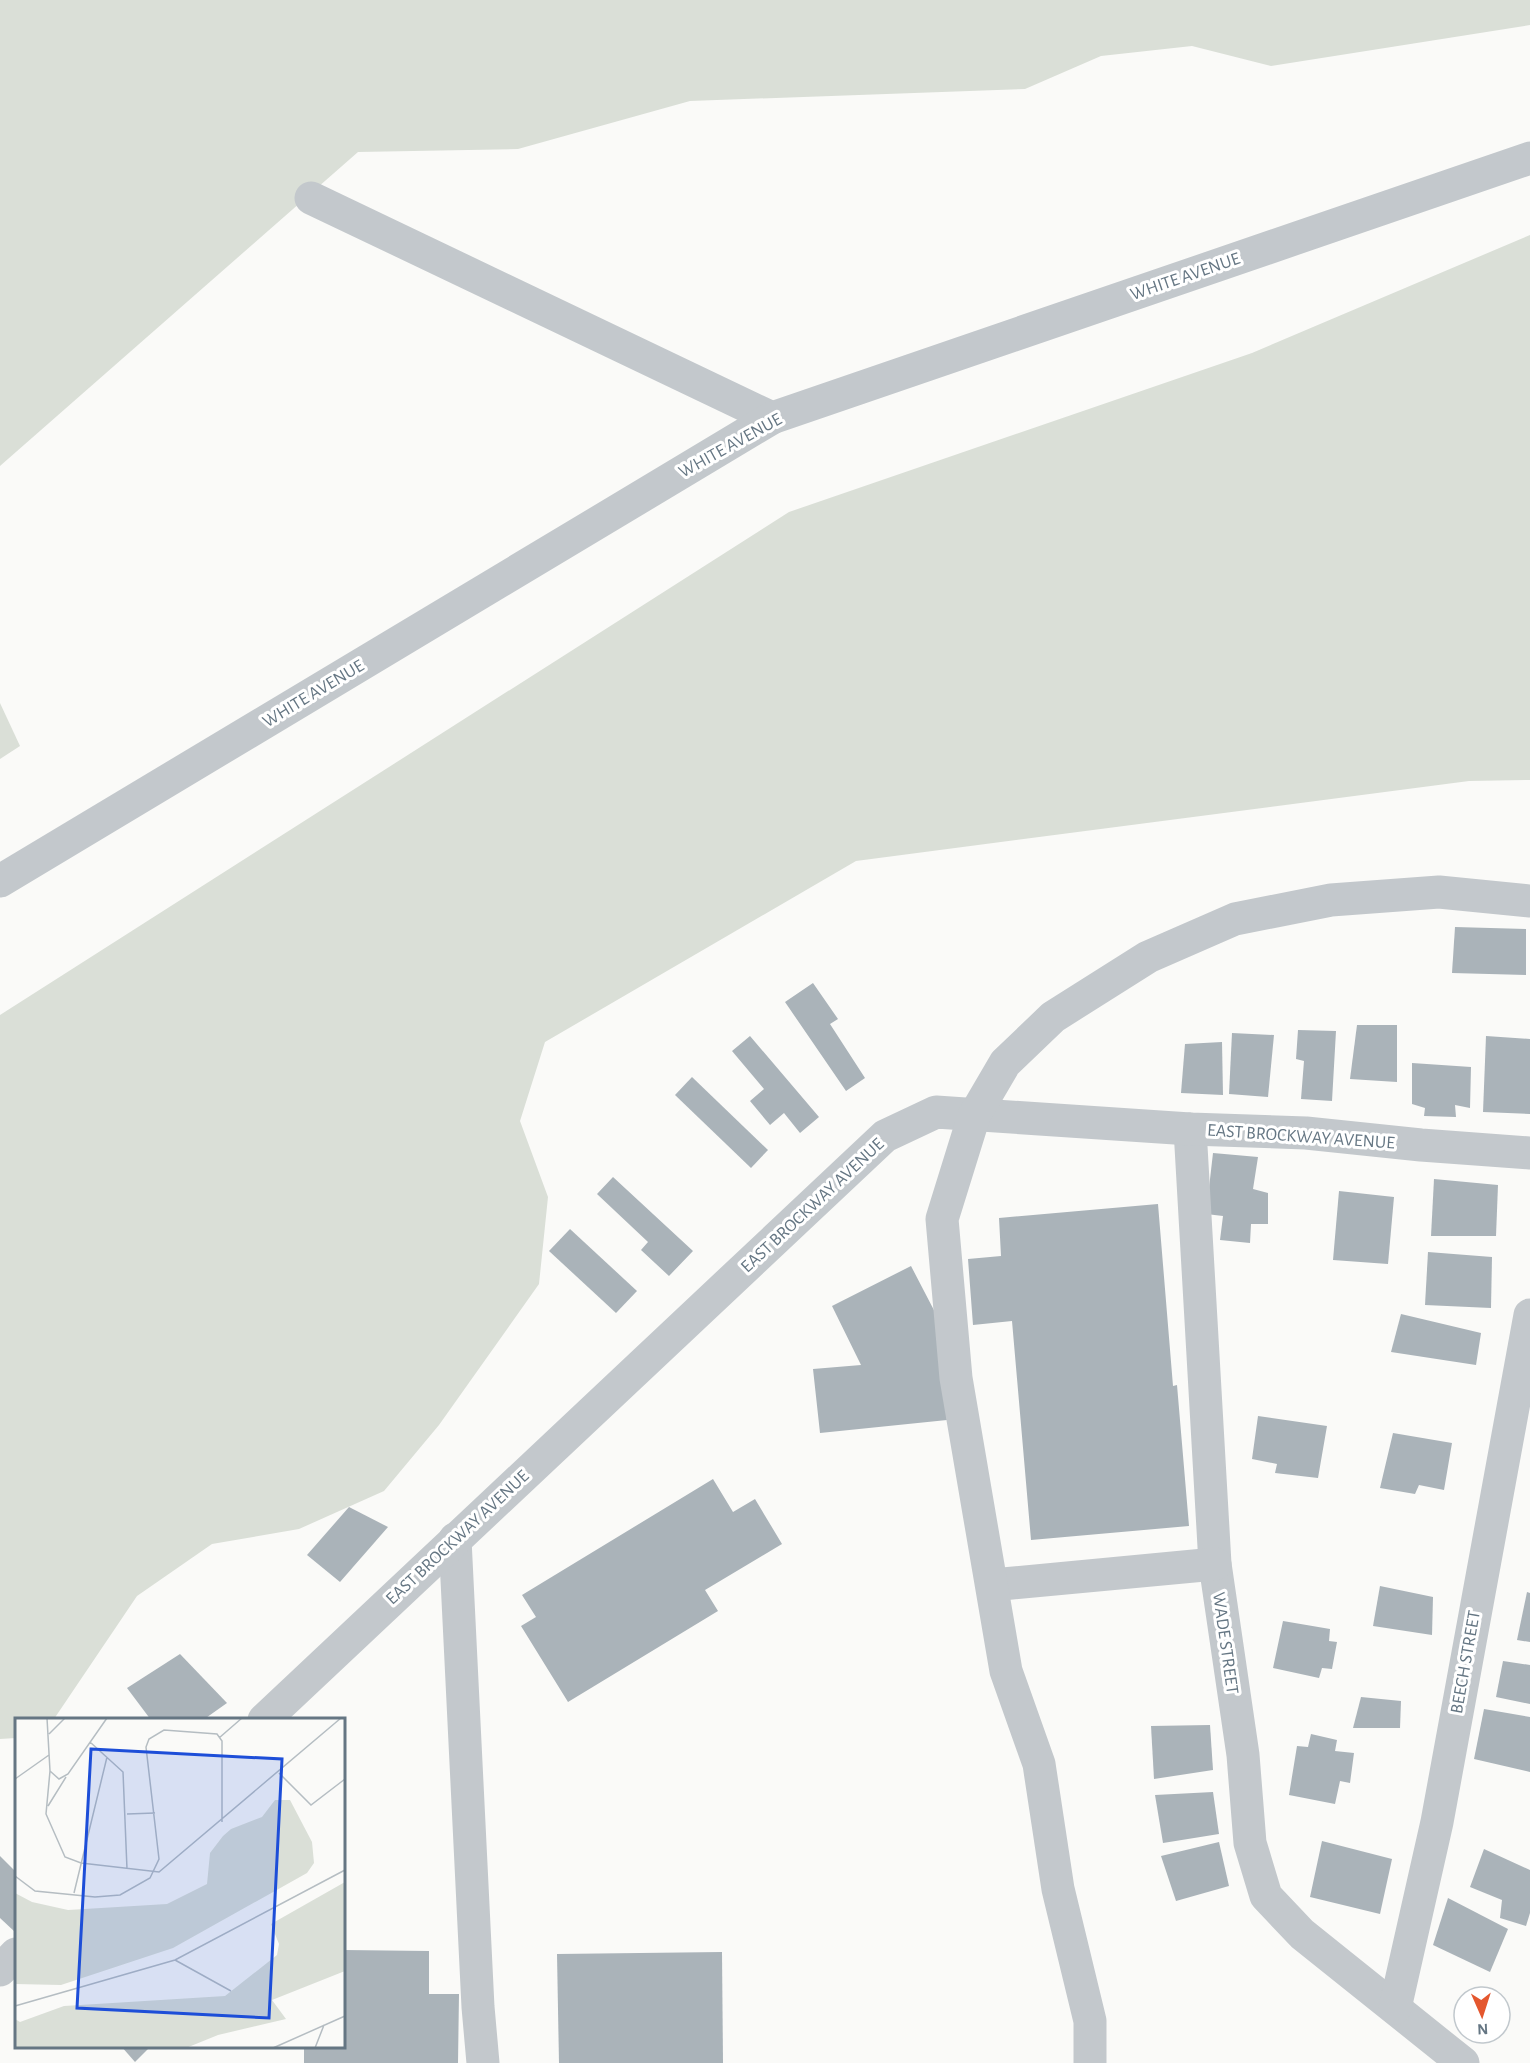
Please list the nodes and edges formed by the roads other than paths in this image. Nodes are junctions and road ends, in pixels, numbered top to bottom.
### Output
1 (1530, 158) edge
2 (311, 198) dead end
3 (772, 418) junction
4 (0, 881) edge
5 (1530, 901) edge
6 (974, 1116) junction
7 (1190, 1129) junction
8 (1530, 1153) edge
9 (1530, 1315) edge
10 (455, 1539) junction
11 (1215, 1564) junction
12 (992, 1585) junction
13 (265, 1718) edge
14 (0, 1936) edge
15 (15, 1952) edge
16 (15, 1954) edge
17 (0, 1970) edge
18 (1395, 2008) junction
19 (483, 2063) edge
20 (1090, 2063) edge
21 (1463, 2063) edge

1 - 3 street, WHITE AVENUE
2 - 3 street
3 - 4 street, WHITE AVENUE
5 - 6 street
6 - 7 street, EAST BROCKWAY AVENUE
6 - 10 street, EAST BROCKWAY AVENUE
6 - 12 street
7 - 8 street, EAST BROCKWAY AVENUE
7 - 11 street, WADE STREET
9 - 18 street, BEECH STREET
10 - 13 street, EAST BROCKWAY AVENUE
10 - 19 street
11 - 12 street
11 - 18 street, WADE STREET
12 - 20 street
14 - 15 street
16 - 17 street
18 - 21 street, WADE STREET

